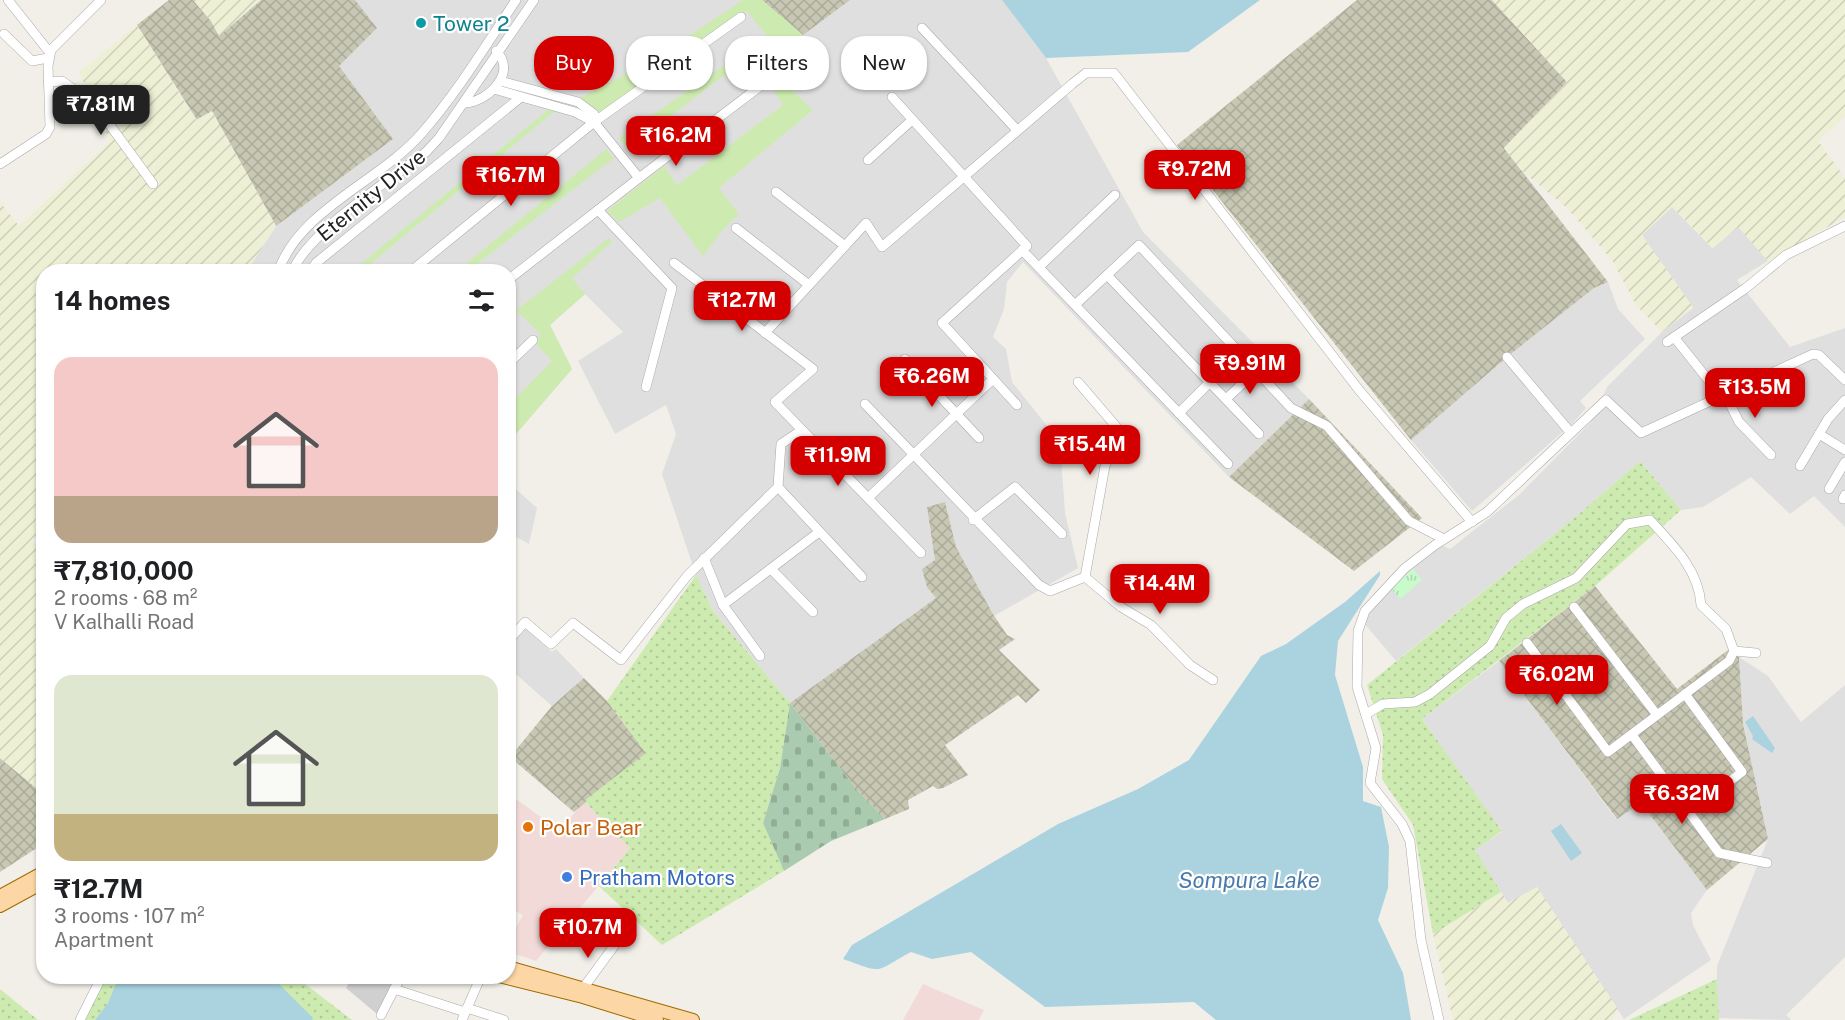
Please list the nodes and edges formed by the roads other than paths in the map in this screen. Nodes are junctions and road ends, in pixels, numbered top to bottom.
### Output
1 (9, 0) edge
2 (101, 0) edge
3 (516, 0) edge
4 (534, 0) edge
5 (741, 16) dead end
6 (922, 28) dead end
7 (4, 34) dead end
8 (486, 45) junction
9 (499, 53) junction
10 (49, 55) junction
11 (48, 82) junction
12 (497, 85) junction
13 (755, 90) edge
14 (521, 97) junction
15 (892, 97) dead end
16 (465, 103) junction
17 (912, 120) junction
18 (594, 122) junction
19 (1017, 130) junction
20 (868, 160) dead end
21 (0, 164) edge
22 (963, 176) junction
23 (639, 178) junction
24 (153, 184) dead end
25 (776, 192) dead end
26 (1115, 195) dead end
27 (598, 210) junction
28 (1845, 226) edge
29 (736, 228) dead end
30 (845, 246) junction
31 (1022, 250) junction
32 (674, 263) dead end
33 (281, 264) edge
34 (296, 264) edge
35 (315, 264) edge
36 (420, 264) edge
37 (1039, 267) junction
38 (516, 274) edge
39 (1107, 275) junction
40 (809, 285) junction
41 (1075, 305) junction
42 (765, 333) junction
43 (533, 340) dead end
44 (516, 356) edge
45 (1507, 357) dead end
46 (905, 359) dead end
47 (1256, 371) junction
48 (993, 379) junction
49 (1845, 380) edge
50 (1078, 382) dead end
51 (1210, 382) junction
52 (646, 387) dead end
53 (1723, 395) junction
54 (1226, 399) junction
55 (1845, 400) edge
56 (865, 404) dead end
57 (1017, 405) dead end
58 (1179, 412) junction
59 (956, 414) junction
60 (802, 430) junction
61 (1570, 432) junction
62 (1259, 434) dead end
63 (1819, 434) junction
64 (979, 438) dead end
65 (1845, 450) edge
66 (913, 455) junction
67 (1771, 455) dead end
68 (1845, 462) edge
69 (1228, 464) dead end
70 (1800, 466) dead end
71 (778, 488) junction
72 (1829, 489) dead end
73 (868, 498) junction
74 (973, 520) junction
75 (1472, 522) junction
76 (819, 532) junction
77 (1062, 534) dead end
78 (1444, 539) junction
79 (921, 553) dead end
80 (704, 558) junction
81 (771, 569) junction
82 (862, 577) dead end
83 (1085, 577) junction
84 (723, 605) junction
85 (1575, 607) dead end
86 (813, 612) dead end
87 (516, 632) edge
88 (1527, 643) dead end
89 (1734, 651) junction
90 (1756, 653) dead end
91 (760, 656) dead end
92 (1213, 680) dead end
93 (1685, 694) junction
94 (1366, 714) junction
95 (1657, 715) junction
96 (1632, 735) junction
97 (1689, 812) junction
98 (1767, 863) dead end
99 (36, 876) edge
100 (36, 886) edge
101 (0, 896) edge
102 (0, 906) edge
103 (614, 946) dead end
104 (516, 969) edge
105 (516, 980) edge
106 (98, 984) edge
107 (397, 984) edge
108 (478, 984) edge
109 (584, 987) junction
110 (394, 990) junction
111 (465, 1013) edge
112 (381, 1015) dead end
113 (80, 1020) edge
114 (504, 1020) edge
115 (657, 1020) edge
116 (693, 1020) edge
117 (1439, 1020) edge

1 - 10 street
2 - 10 street
3 - 8 street, Eternity Drive
4 - 9 street, Eternity Drive
5 - 18 street
6 - 19 street
7 - 10 street
8 - 9 street
8 - 33 street, Eternity Drive
9 - 12 street
9 - 16 street, Eternity Drive
10 - 11 street
11 - 21 street
11 - 24 street
12 - 14 street
12 - 16 street
12 - 18 street
13 - 23 street
14 - 18 street
14 - 35 street
15 - 17 street
16 - 34 street, Eternity Drive
17 - 20 street
17 - 22 street
18 - 23 street
18 - 36 street
19 - 22 street
19 - 75 street
22 - 30 street
22 - 31 street
23 - 27 street
25 - 30 street
26 - 37 street
27 - 38 street
27 - 52 street
28 - 53 street
29 - 40 street
30 - 40 street
31 - 37 street
31 - 48 street
32 - 42 street
37 - 41 street
39 - 41 street
39 - 47 street
39 - 51 street
40 - 42 street
41 - 58 street
42 - 60 street
43 - 44 street
45 - 61 street
46 - 59 street
47 - 54 street
47 - 78 street
48 - 57 street
48 - 59 street
49 - 53 street
50 - 83 street
51 - 54 street
51 - 58 street
53 - 61 street
53 - 67 street
54 - 62 street
55 - 63 street
56 - 66 street
58 - 69 street
59 - 64 street
59 - 66 street
60 - 71 street
60 - 73 street
61 - 75 street
63 - 65 street
63 - 70 street
66 - 73 street
66 - 74 street
68 - 72 street
71 - 76 street
71 - 80 street
73 - 79 street
74 - 77 street
74 - 83 street
75 - 78 street
76 - 81 street
76 - 82 street
78 - 94 street
80 - 84 street
80 - 87 street
81 - 84 street
81 - 86 street
83 - 92 street
84 - 91 street
85 - 95 street
88 - 96 street
89 - 90 street
89 - 93 street
89 - 94 street
93 - 95 street
93 - 97 street
94 - 117 street
95 - 96 street
96 - 97 street
97 - 98 street
99 - 101 main road
100 - 102 main road
103 - 109 street
104 - 109 main road
105 - 115 main road
106 - 113 street
107 - 110 street
108 - 111 street
109 - 116 main road
110 - 111 street
110 - 112 street
111 - 114 street

